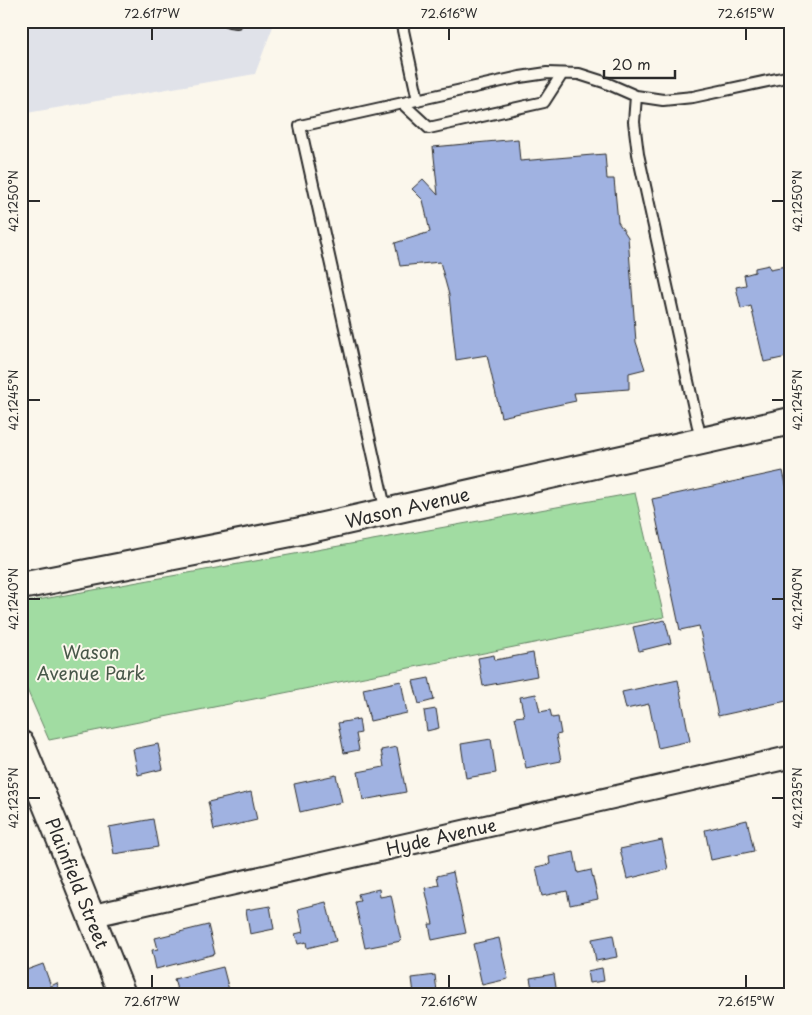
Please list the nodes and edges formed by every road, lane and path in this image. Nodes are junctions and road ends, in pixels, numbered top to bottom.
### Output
1 (400, 21) edge
2 (562, 74) junction
3 (791, 76) edge
4 (636, 96) junction
5 (418, 100) junction
6 (402, 103) junction
7 (791, 421) edge
8 (702, 441) junction
9 (386, 512) junction
10 (21, 586) edge
11 (21, 744) edge
12 (791, 757) edge
13 (91, 916) junction
14 (122, 994) edge

1 - 5 lane
2 - 4 lane
2 - 5 lane
2 - 6 lane
3 - 4 lane
4 - 8 lane
5 - 6 lane
6 - 9 lane
7 - 8 street, Wason Avenue
8 - 9 street, Wason Avenue
9 - 10 street, Wason Avenue
11 - 13 street, Plainfield Street
12 - 13 street, Hyde Avenue
13 - 14 street, Plainfield Street

